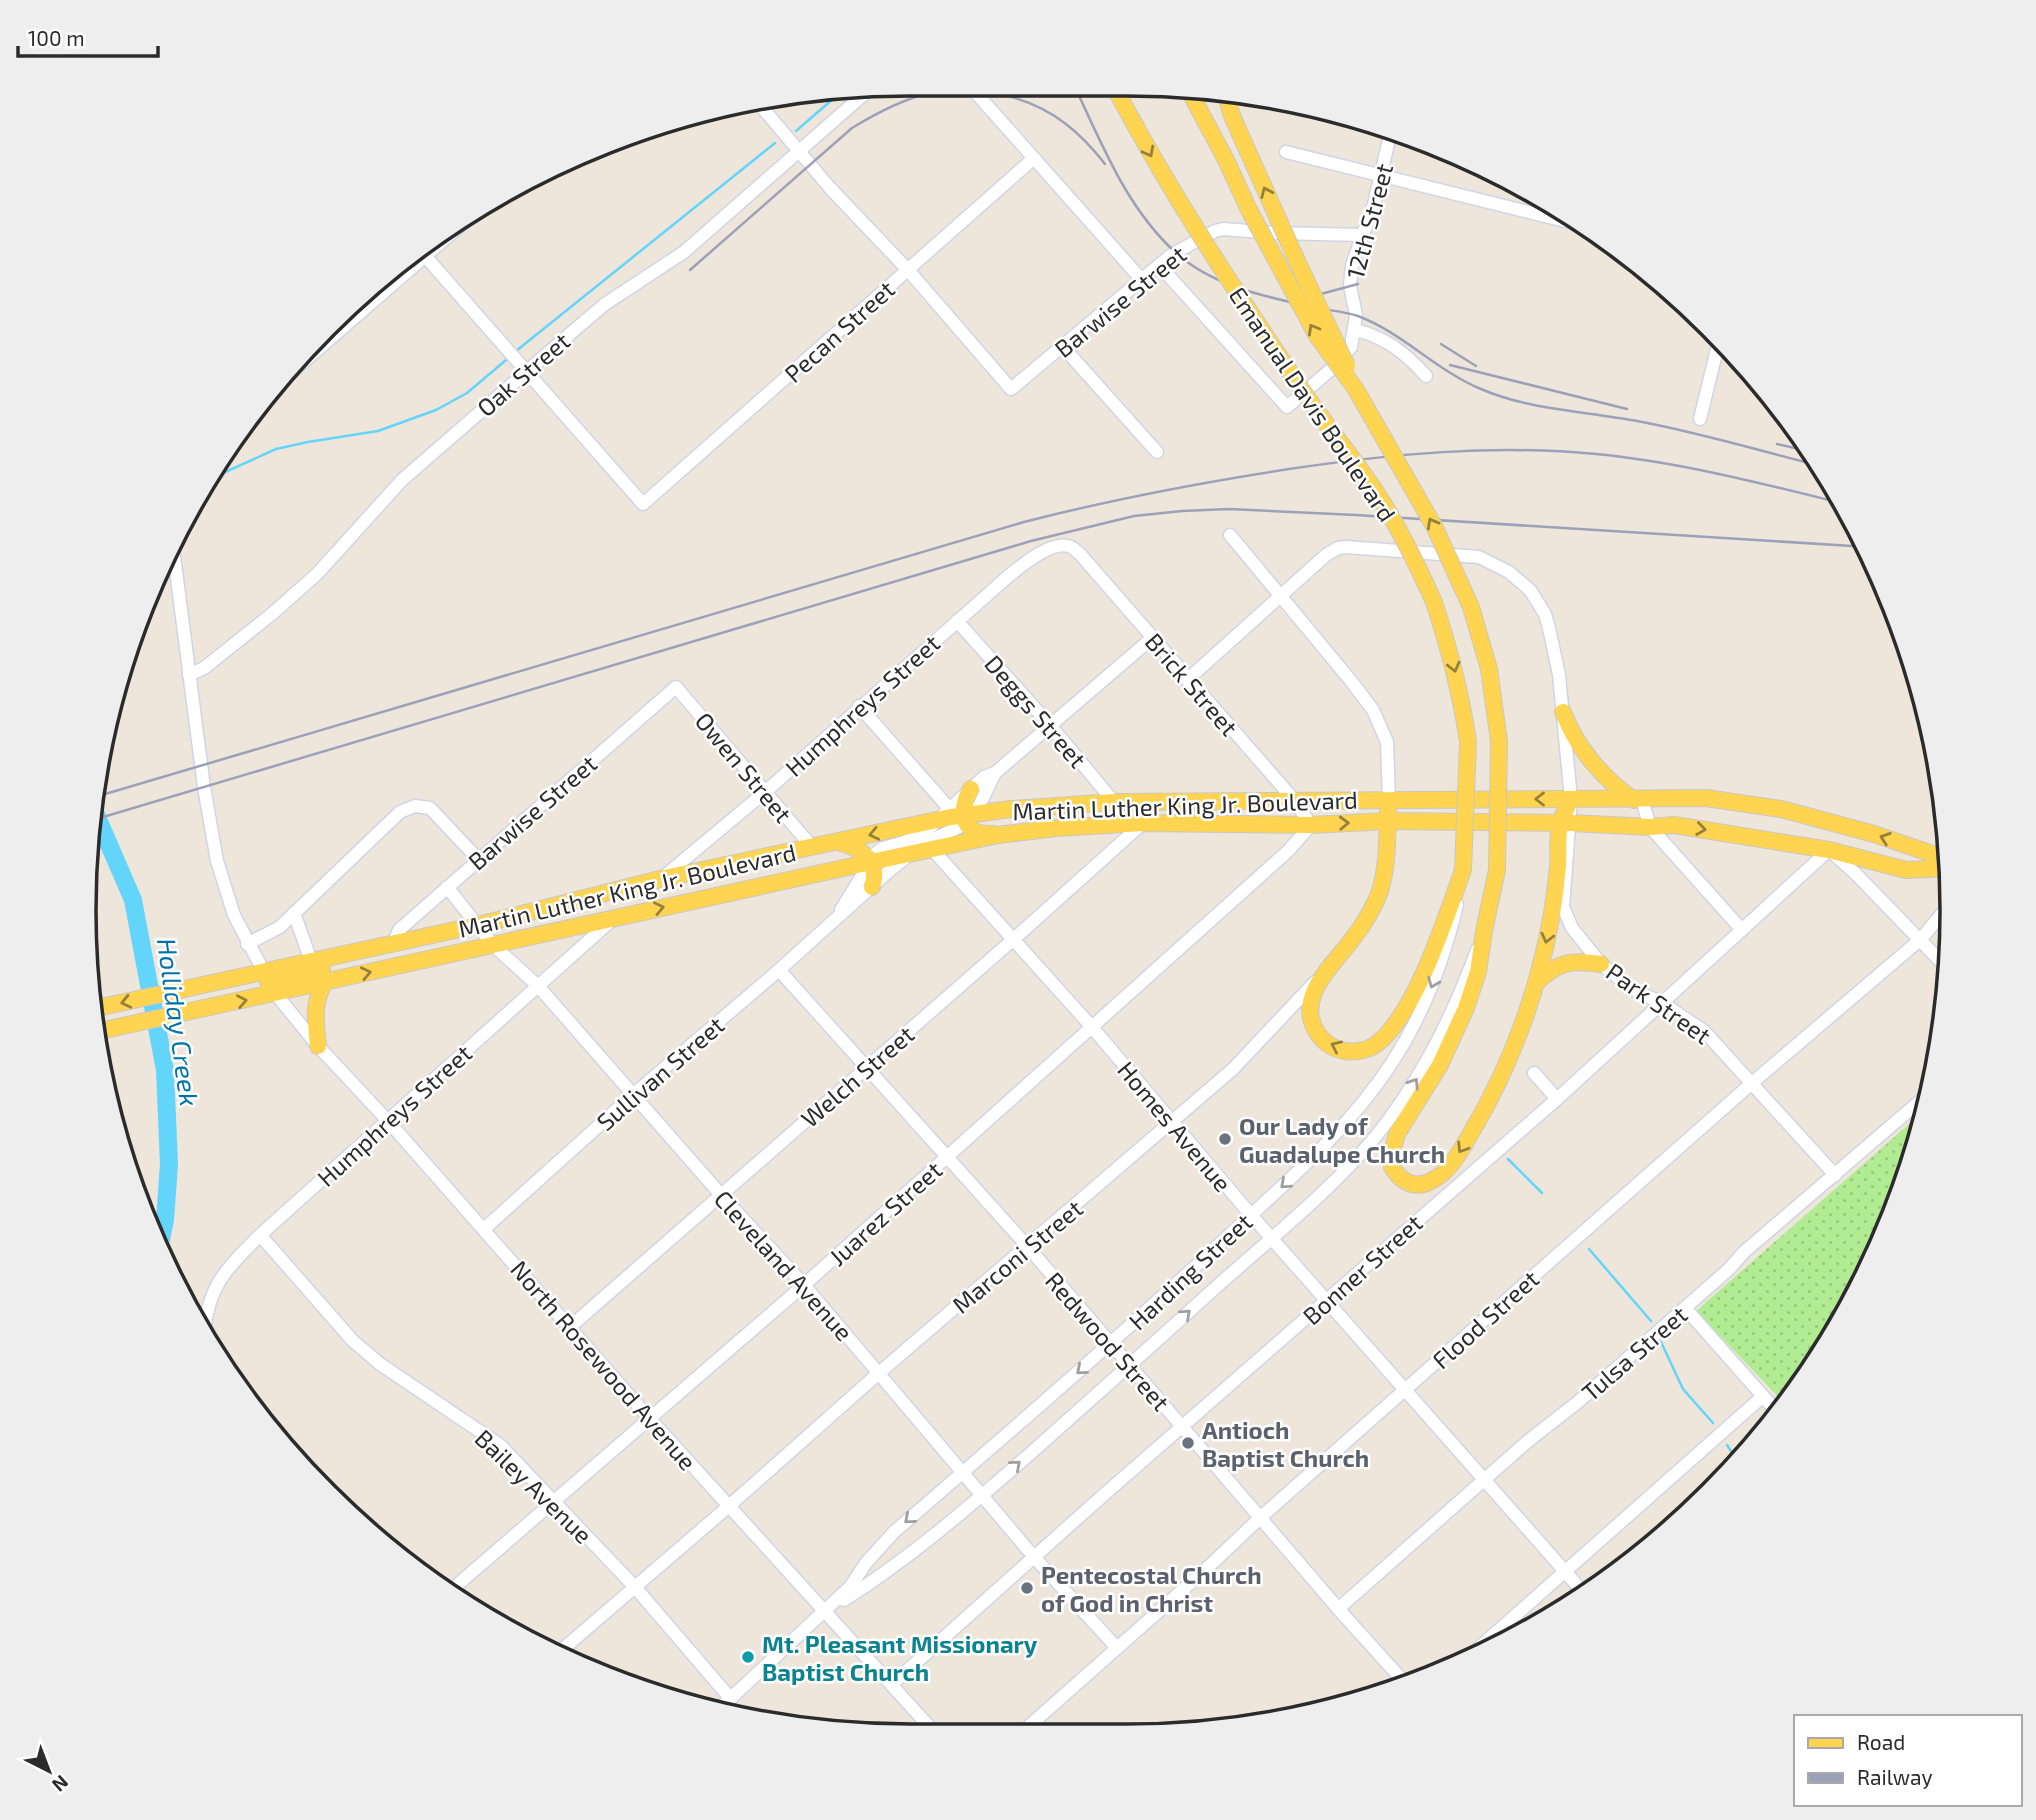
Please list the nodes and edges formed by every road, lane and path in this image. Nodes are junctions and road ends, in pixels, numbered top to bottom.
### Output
1 (979, 96) edge
2 (1120, 96) edge
3 (860, 98) edge
4 (1194, 99) edge
5 (1229, 103) edge
6 (764, 110) edge
7 (1389, 139) edge
8 (801, 151) junction
9 (1286, 152) dead end
10 (1034, 158) junction
11 (1381, 176) junction
12 (1540, 209) edge
13 (1362, 235) junction
14 (425, 257) edge
15 (1159, 265) junction
16 (908, 270) junction
17 (1142, 280) junction
18 (1355, 330) junction
19 (1063, 347) junction
20 (1717, 351) edge
21 (526, 372) junction
22 (1426, 376) dead end
23 (1355, 388) junction
24 (1700, 419) dead end
25 (1157, 452) dead end
26 (1230, 535) dead end
27 (1070, 546) joint
28 (175, 562) edge
29 (1279, 597) junction
30 (957, 621) junction
31 (1152, 639) junction
32 (189, 675) junction
33 (1187, 680) junction
34 (676, 687) joint
35 (859, 706) junction
36 (1563, 712) junction
37 (1050, 726) junction
38 (995, 773) junction
39 (971, 789) junction
40 (765, 792) junction
41 (1572, 799) junction
42 (1294, 800) junction
43 (1389, 800) junction
44 (1638, 800) junction
45 (1114, 802) junction
46 (944, 814) junction
47 (969, 817) junction
48 (1388, 821) junction
49 (1143, 823) junction
50 (1566, 823) junction
51 (1311, 825) junction
52 (1650, 827) junction
53 (998, 835) junction
54 (835, 842) junction
55 (812, 847) junction
56 (932, 849) junction
57 (1829, 850) junction
58 (909, 854) junction
59 (1938, 856) edge
60 (478, 859) junction
61 (872, 862) junction
62 (1938, 869) edge
63 (1463, 870) junction
64 (660, 879) junction
65 (447, 887) junction
66 (872, 887) junction
67 (294, 913) junction
68 (1940, 916) edge
69 (614, 918) junction
70 (836, 919) junction
71 (478, 925) junction
72 (1742, 930) junction
73 (1484, 931) junction
74 (1015, 938) junction
75 (1921, 939) junction
76 (390, 943) junction
77 (247, 944) junction
78 (494, 946) junction
79 (1938, 958) edge
80 (311, 961) junction
81 (1601, 964) junction
82 (779, 970) junction
83 (1324, 971) junction
84 (268, 982) junction
85 (325, 982) junction
86 (1536, 983) junction
87 (538, 986) junction
88 (1662, 1003) junction
89 (102, 1007) edge
90 (1091, 1026) junction
91 (105, 1030) edge
92 (318, 1046) junction
93 (865, 1068) junction
94 (1534, 1073) dead end
95 (1752, 1083) junction
96 (634, 1094) junction
97 (1557, 1099) junction
98 (1916, 1105) edge
99 (388, 1121) junction
100 (1172, 1122) junction
101 (946, 1158) junction
102 (1835, 1175) junction
103 (721, 1195) junction
104 (1251, 1215) junction
105 (484, 1229) junction
106 (260, 1235) junction
107 (1270, 1237) junction
108 (1028, 1247) junction
109 (804, 1285) junction
110 (1327, 1301) junction
111 (1685, 1308) junction
112 (205, 1318) edge
113 (570, 1328) junction
114 (1111, 1344) junction
115 (1129, 1366) junction
116 (880, 1372) junction
117 (1405, 1390) junction
118 (1762, 1397) junction
119 (1771, 1406) edge
120 (649, 1418) junction
121 (1183, 1426) junction
122 (964, 1472) junction
123 (1484, 1480) junction
124 (983, 1495) junction
125 (553, 1500) junction
126 (729, 1507) junction
127 (1261, 1517) junction
128 (1034, 1557) junction
129 (1566, 1573) junction
130 (456, 1585) edge
131 (634, 1586) junction
132 (1578, 1587) edge
133 (1338, 1609) junction
134 (826, 1611) junction
135 (1492, 1637) edge
136 (565, 1647) edge
137 (1116, 1648) junction
138 (1399, 1677) edge
139 (892, 1684) junction
140 (720, 1701) edge
141 (729, 1703) edge
142 (927, 1724) edge
143 (1031, 1724) edge

1 - 10 street
2 -> 63 main road, Emanual Davis Boulevard, bridge
3 - 8 street, Oak Street
23 -> 4 main road, Emanual Davis Boulevard, bridge
23 -> 5 main road, bridge
6 - 8 street
7 - 11 street, 12th Street
8 - 16 street
8 - 21 street, Oak Street
9 - 11 street
10 - 16 street, Pecan Street
10 - 17 street
11 - 12 street
11 - 13 street, 12th Street
13 - 15 street, Barwise Street
13 - 18 street, 12th Street
14 - 21 street
15 - 17 street, Barwise Street
15 - 18 street
16 - 19 street, Barwise Street
16 - 21 street, Pecan Street
17 - 19 street, Barwise Street
18 - 22 street
19 - 25 street
20 - 24 street
21 - 32 street, Oak Street
73 -> 23 main road, Emanual Davis Boulevard, bridge
26 - 29 street
27 - 30 street, Humphreys Street
27 - 31 street, Brick Street
28 - 32 street, North Rosewood Avenue
29 - 33 street
29 - 36 street
29 - 43 street
30 - 35 street, Humphreys Street
30 - 37 street, Deggs Street
31 - 33 street, Brick Street
31 - 37 street, Sullivan Street
32 - 77 street, North Rosewood Avenue
33 - 42 street, Brick Street
34 - 40 street, Owen Street
34 - 60 street, Barwise Street
35 - 40 street, Humphreys Street
35 - 46 street
36 - 41 street
36 - 44 main road
37 - 38 street, Sullivan Street
37 - 45 street, Deggs Street
38 - 39 street, Sullivan Street
38 - 47 street, Sullivan Street
39 - 46 street, Sullivan Street
39 - 47 main road
40 - 55 street, Owen Street
40 - 64 street, Humphreys Street
41 -> 43 main road, Martin Luther King Jr. Boulevard
41 - 44 main road, Martin Luther King Jr. Boulevard
41 - 50 main road
42 - 43 main road, Martin Luther King Jr. Boulevard
42 - 45 main road, Martin Luther King Jr. Boulevard
42 - 51 street, Brick Street
43 - 48 main road, Marconi Street
44 - 52 street
59 -> 44 main road, Martin Luther King Jr. Boulevard
45 - 47 main road, Martin Luther King Jr. Boulevard
46 - 47 main road, Martin Luther King Jr. Boulevard
46 -> 54 main road, Martin Luther King Jr. Boulevard
46 - 61 street, Sullivan Street
47 - 53 main road
47 - 58 street, Sullivan Street
48 - 50 main road, Martin Luther King Jr. Boulevard
51 -> 48 main road, Martin Luther King Jr. Boulevard
48 - 83 main road, Marconi Street
49 - 51 main road, Martin Luther King Jr. Boulevard
49 - 53 main road, Martin Luther King Jr. Boulevard
49 - 74 street, Welch Street
50 - 52 main road, Martin Luther King Jr. Boulevard
50 - 81 street, Park Street
50 -> 86 main road
51 - 90 street, Juarez Street
52 -> 57 main road, Martin Luther King Jr. Boulevard
52 - 72 street
53 - 56 main road, Martin Luther King Jr. Boulevard
54 - 55 main road, Martin Luther King Jr. Boulevard
54 - 61 main road
55 - 64 main road, Martin Luther King Jr. Boulevard
56 - 58 main road, Martin Luther King Jr. Boulevard
56 - 74 street, Homes Avenue
57 - 62 main road, Martin Luther King Jr. Boulevard
57 - 72 street, Bonner Street
57 - 75 street
58 - 61 main road, Martin Luther King Jr. Boulevard
58 - 66 street, Sullivan Street
60 - 65 street, Barwise Street
60 - 67 street
61 - 66 main road
69 -> 61 main road, Martin Luther King Jr. Boulevard
61 - 70 street, Sullivan Street
63 -> 83 main road, Emanual Davis Boulevard
63 -> 104 street, Harding Street
64 - 71 main road, Martin Luther King Jr. Boulevard
65 - 71 street, Cleveland Avenue
65 - 76 street, Barwise Street
66 - 70 street, Sullivan Street
67 - 77 street
67 - 80 street
68 - 75 street, Flood Street
69 - 78 main road, Martin Luther King Jr. Boulevard
69 - 87 street, Humphreys Street
70 - 82 street, Sullivan Street
71 - 76 main road, Martin Luther King Jr. Boulevard
71 - 78 street, Cleveland Avenue
72 - 88 street, Bonner Street
86 -> 73 main road
107 -> 73 street, Harding Street
74 - 90 street, Homes Avenue
74 - 93 street, Welch Street
75 - 79 street
75 - 95 street, Flood Street
76 - 80 main road, Martin Luther King Jr. Boulevard
76 - 84 main road
77 - 84 street, North Rosewood Avenue
85 -> 78 main road, Martin Luther King Jr. Boulevard
78 - 87 street, Cleveland Avenue
80 - 84 main road, Martin Luther King Jr. Boulevard
81 - 86 main road
81 - 88 street, Park Street
82 - 93 street, Redwood Street
82 - 96 street, Sullivan Street
83 - 100 street, Marconi Street
84 - 85 main road, Martin Luther King Jr. Boulevard
84 -> 89 main road, Martin Luther King Jr. Boulevard
91 -> 84 main road, Martin Luther King Jr. Boulevard
84 - 92 street, North Rosewood Avenue
85 - 92 main road
87 - 96 street, Cleveland Avenue
87 - 99 street, Humphreys Street
88 - 95 street, Park Street
88 - 97 street, Bonner Street
90 - 100 street, Homes Avenue
90 - 101 street, Juarez Street
92 - 99 street, North Rosewood Avenue
93 - 101 street, Redwood Street
93 - 103 street, Welch Street
94 - 97 street
95 - 102 street, Park Street
95 - 117 street, Flood Street
96 - 103 street, Cleveland Avenue
96 - 105 street, Sullivan Street
97 - 110 street, Bonner Street
98 - 102 street, Tulsa Street
99 - 105 street, North Rosewood Avenue
99 - 106 street, Humphreys Street
100 - 104 street, Homes Avenue
100 - 108 street, Marconi Street
101 - 108 street, Redwood Street
101 - 109 street, Juarez Street
102 - 111 street, Tulsa Street
103 - 109 street, Cleveland Avenue
103 - 113 street, Welch Street
104 - 107 street, Homes Avenue
104 - 114 street, Harding Street
105 - 113 street, North Rosewood Avenue
106 - 112 street, Humphreys Street
106 - 125 street, Bailey Avenue
107 - 110 street, Homes Avenue
115 -> 107 street, Harding Street
108 - 114 street, Redwood Street
108 - 116 street, Marconi Street
109 - 116 street, Cleveland Avenue
109 - 120 street, Juarez Street
110 - 117 street, Homes Avenue
110 - 121 street, Bonner Street
111 - 118 street
111 - 123 street, Tulsa Street
113 - 120 street, North Rosewood Avenue
114 - 115 street, Redwood Street
114 -> 122 street, Harding Street
115 - 121 street, Redwood Street
124 -> 115 street, Harding Street
116 - 122 street, Cleveland Avenue
116 - 126 street, Marconi Street
117 - 123 street, Homes Avenue
117 - 127 street, Flood Street
118 - 119 street
118 - 129 street
120 - 125 street, Juarez Street
120 - 126 street, North Rosewood Avenue
121 - 127 street, Redwood Street
121 - 128 street, Bonner Street
122 - 124 street, Cleveland Avenue
122 -> 134 street, Harding Street
123 - 129 street, Homes Avenue
123 - 133 street, Tulsa Street
124 - 128 street, Cleveland Avenue
124 - 134 street, Harding Street
125 - 130 street, Juarez Street
125 - 131 street, Bailey Avenue
126 - 131 street, Marconi Street
126 - 134 street, North Rosewood Avenue
127 - 133 street, Redwood Street
127 - 137 street, Flood Street
128 - 137 street, Cleveland Avenue
128 - 139 street, Bonner Street
129 - 132 street, Homes Avenue
129 - 135 street
131 - 136 street, Marconi Street
131 - 140 street, Bailey Avenue
133 - 138 street, Redwood Street
134 - 139 street, North Rosewood Avenue
134 - 141 street, Harding Street
137 - 143 street, Flood Street
139 - 142 street, North Rosewood Avenue

